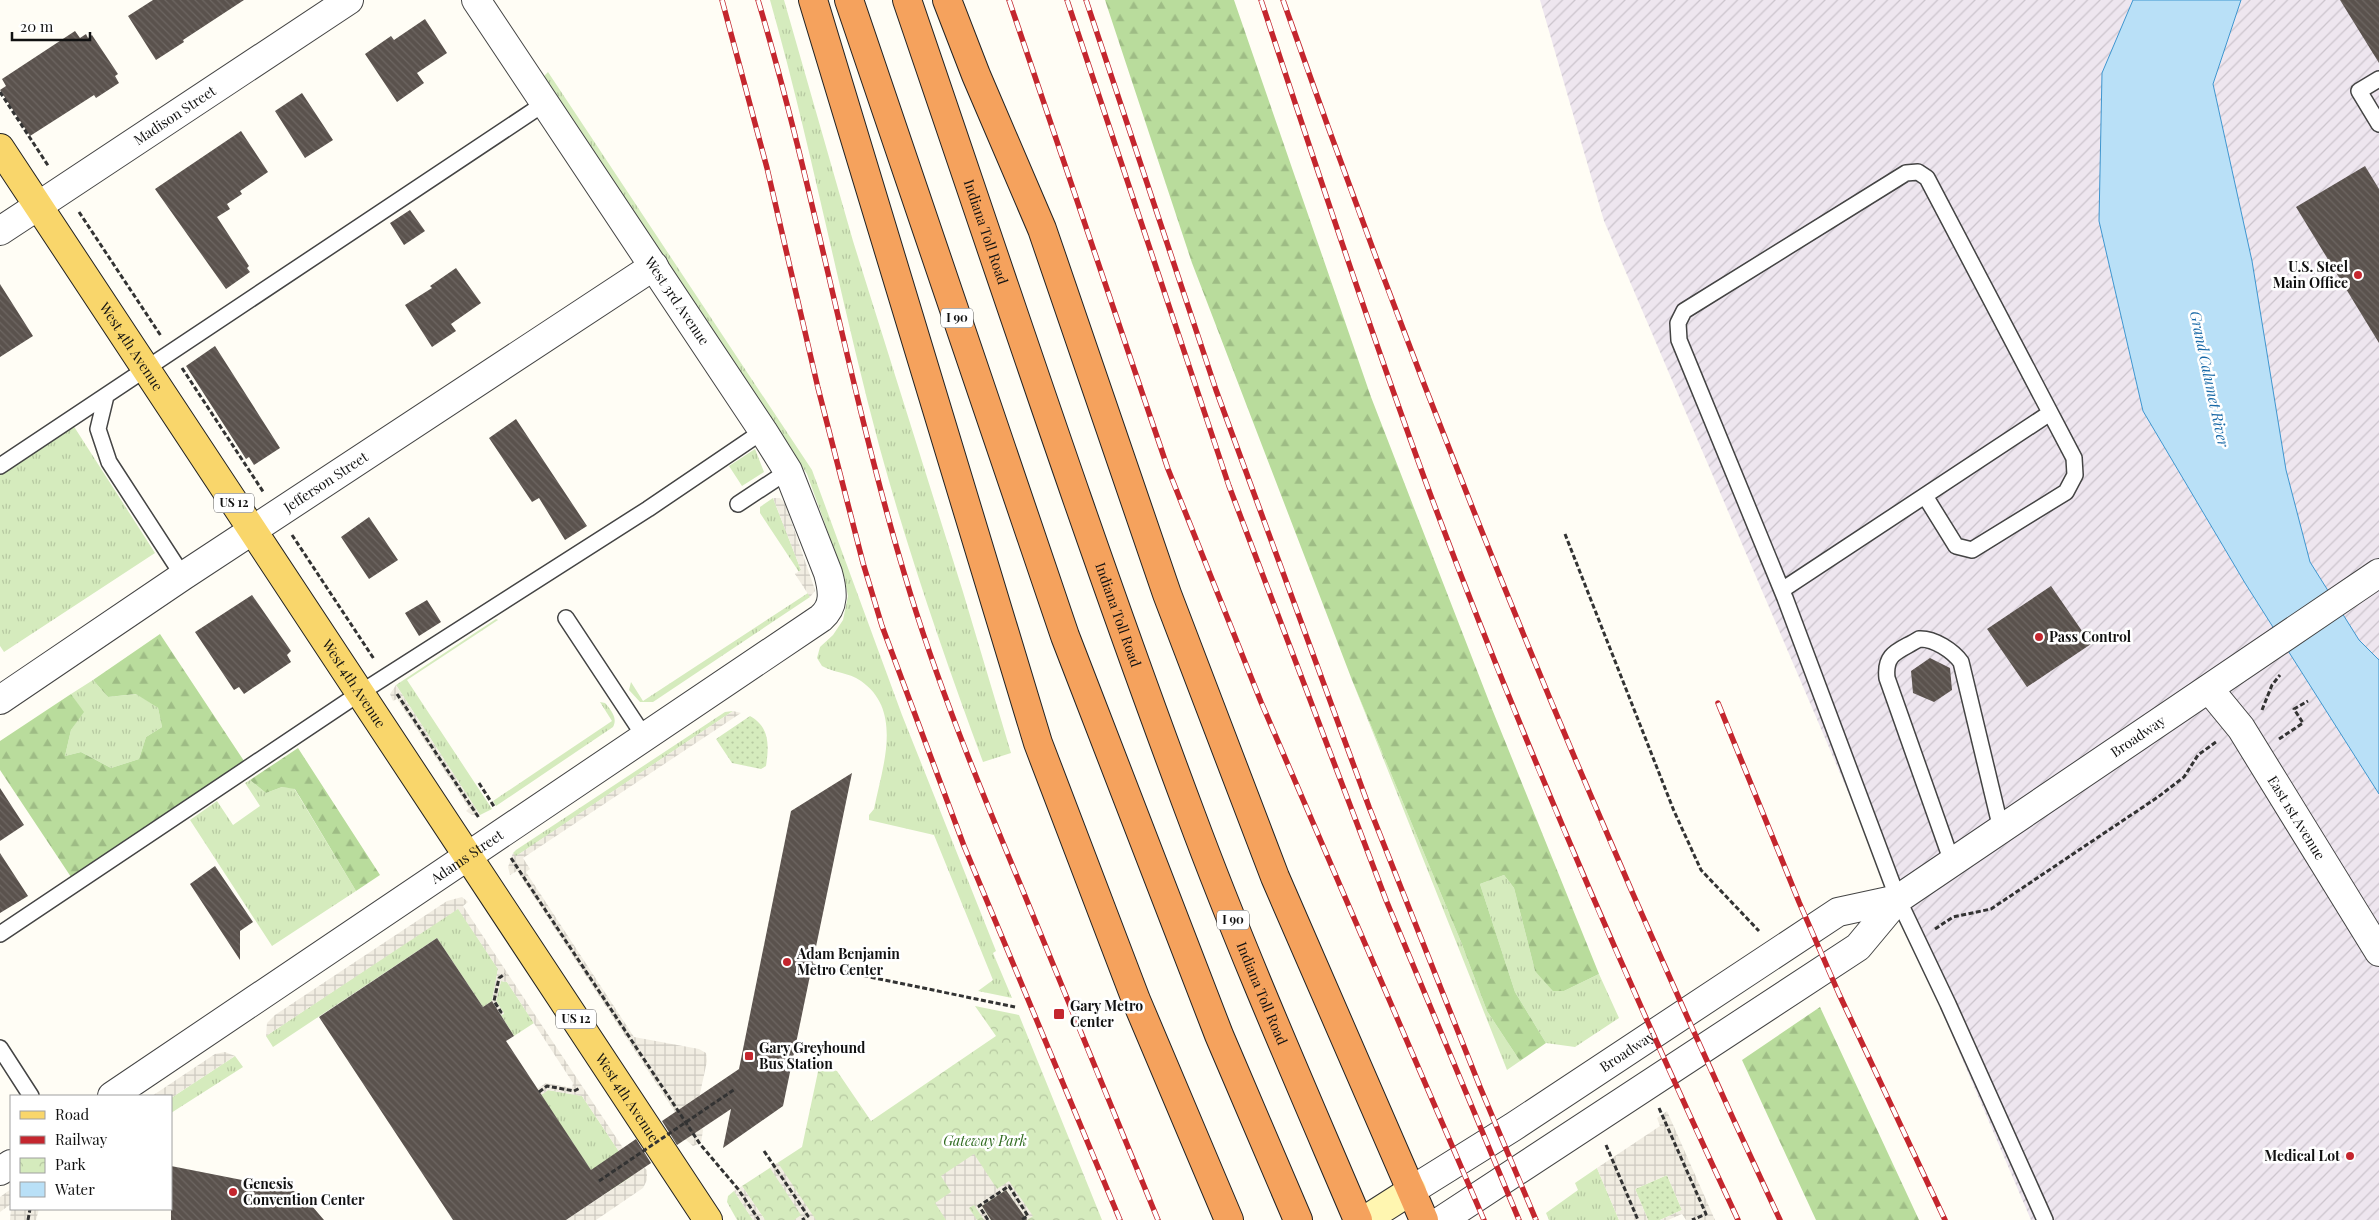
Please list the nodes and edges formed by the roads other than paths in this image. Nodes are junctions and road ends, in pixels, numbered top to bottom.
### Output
1 (349, 0) edge
2 (476, 0) edge
3 (813, 0) edge
4 (849, 0) edge
5 (907, 0) edge
6 (947, 0) edge
7 (2379, 79) edge
8 (545, 103) junction
9 (2379, 124) edge
10 (0, 148) edge
11 (38, 206) junction
12 (0, 231) edge
13 (654, 266) junction
14 (146, 370) junction
15 (106, 396) junction
16 (2050, 414) junction
17 (763, 431) junction
18 (0, 466) edge
19 (788, 471) junction
20 (1925, 496) junction
21 (738, 504) dead end
22 (252, 531) junction
23 (2379, 573) edge
24 (183, 576) junction
25 (1782, 590) junction
26 (566, 618) dead end
27 (821, 618) joint
28 (2209, 689) junction
29 (360, 693) junction
30 (0, 700) edge
31 (644, 736) junction
32 (2001, 829) junction
33 (468, 858) junction
34 (1952, 862) junction
35 (1898, 899) junction
36 (0, 934) edge
37 (2379, 952) edge
38 (0, 1048) edge
39 (30, 1095) edge
40 (113, 1095) edge
41 (1412, 1190) junction
42 (708, 1220) edge
43 (1229, 1220) edge
44 (1298, 1220) edge
45 (1358, 1220) edge
46 (1365, 1220) edge
47 (1424, 1220) edge
48 (1442, 1220) edge
49 (2045, 1220) edge

1 - 11 street, Madison Street
2 - 8 street, West 3rd Avenue
3 - 43 highway
4 - 44 highway, I 90
5 - 45 highway, Indiana Toll Road / I 90
6 - 41 highway
7 - 9 lane
8 - 13 street, West 3rd Avenue
8 - 14 lane
10 - 11 main road, West 4th Avenue / US 12
11 - 12 street, Madison Street
11 - 14 main road, West 4th Avenue / US 12
13 - 17 street, West 3rd Avenue
13 - 22 street, Jefferson Street
14 - 15 lane
14 - 22 main road, West 4th Avenue / US 12
15 - 18 lane
15 - 24 lane
16 - 20 lane
16 - 20 lane
16 - 25 lane
17 - 19 street, West 3rd Avenue
17 - 29 lane
19 - 21 lane
19 - 27 street, West 3rd Avenue
20 - 25 lane
22 - 24 street, Jefferson Street
22 - 29 main road, West 4th Avenue / US 12
23 - 28 street, Broadway
24 - 30 street, Jefferson Street
25 - 35 lane
26 - 31 lane
27 - 31 street, Adams Street
28 - 32 street, Broadway
28 - 37 street, East 1st Avenue
29 - 33 main road, West 4th Avenue / US 12
29 - 36 lane
31 - 33 street, Adams Street
32 - 34 street, Broadway
32 - 34 lane
33 - 40 street, Adams Street
33 - 42 main road, West 4th Avenue / US 12
34 - 35 street, Broadway
35 - 41 street, Broadway
35 - 48 street, Broadway
35 - 49 lane
38 - 39 lane
41 - 46 main road, Broadway
41 - 47 highway

